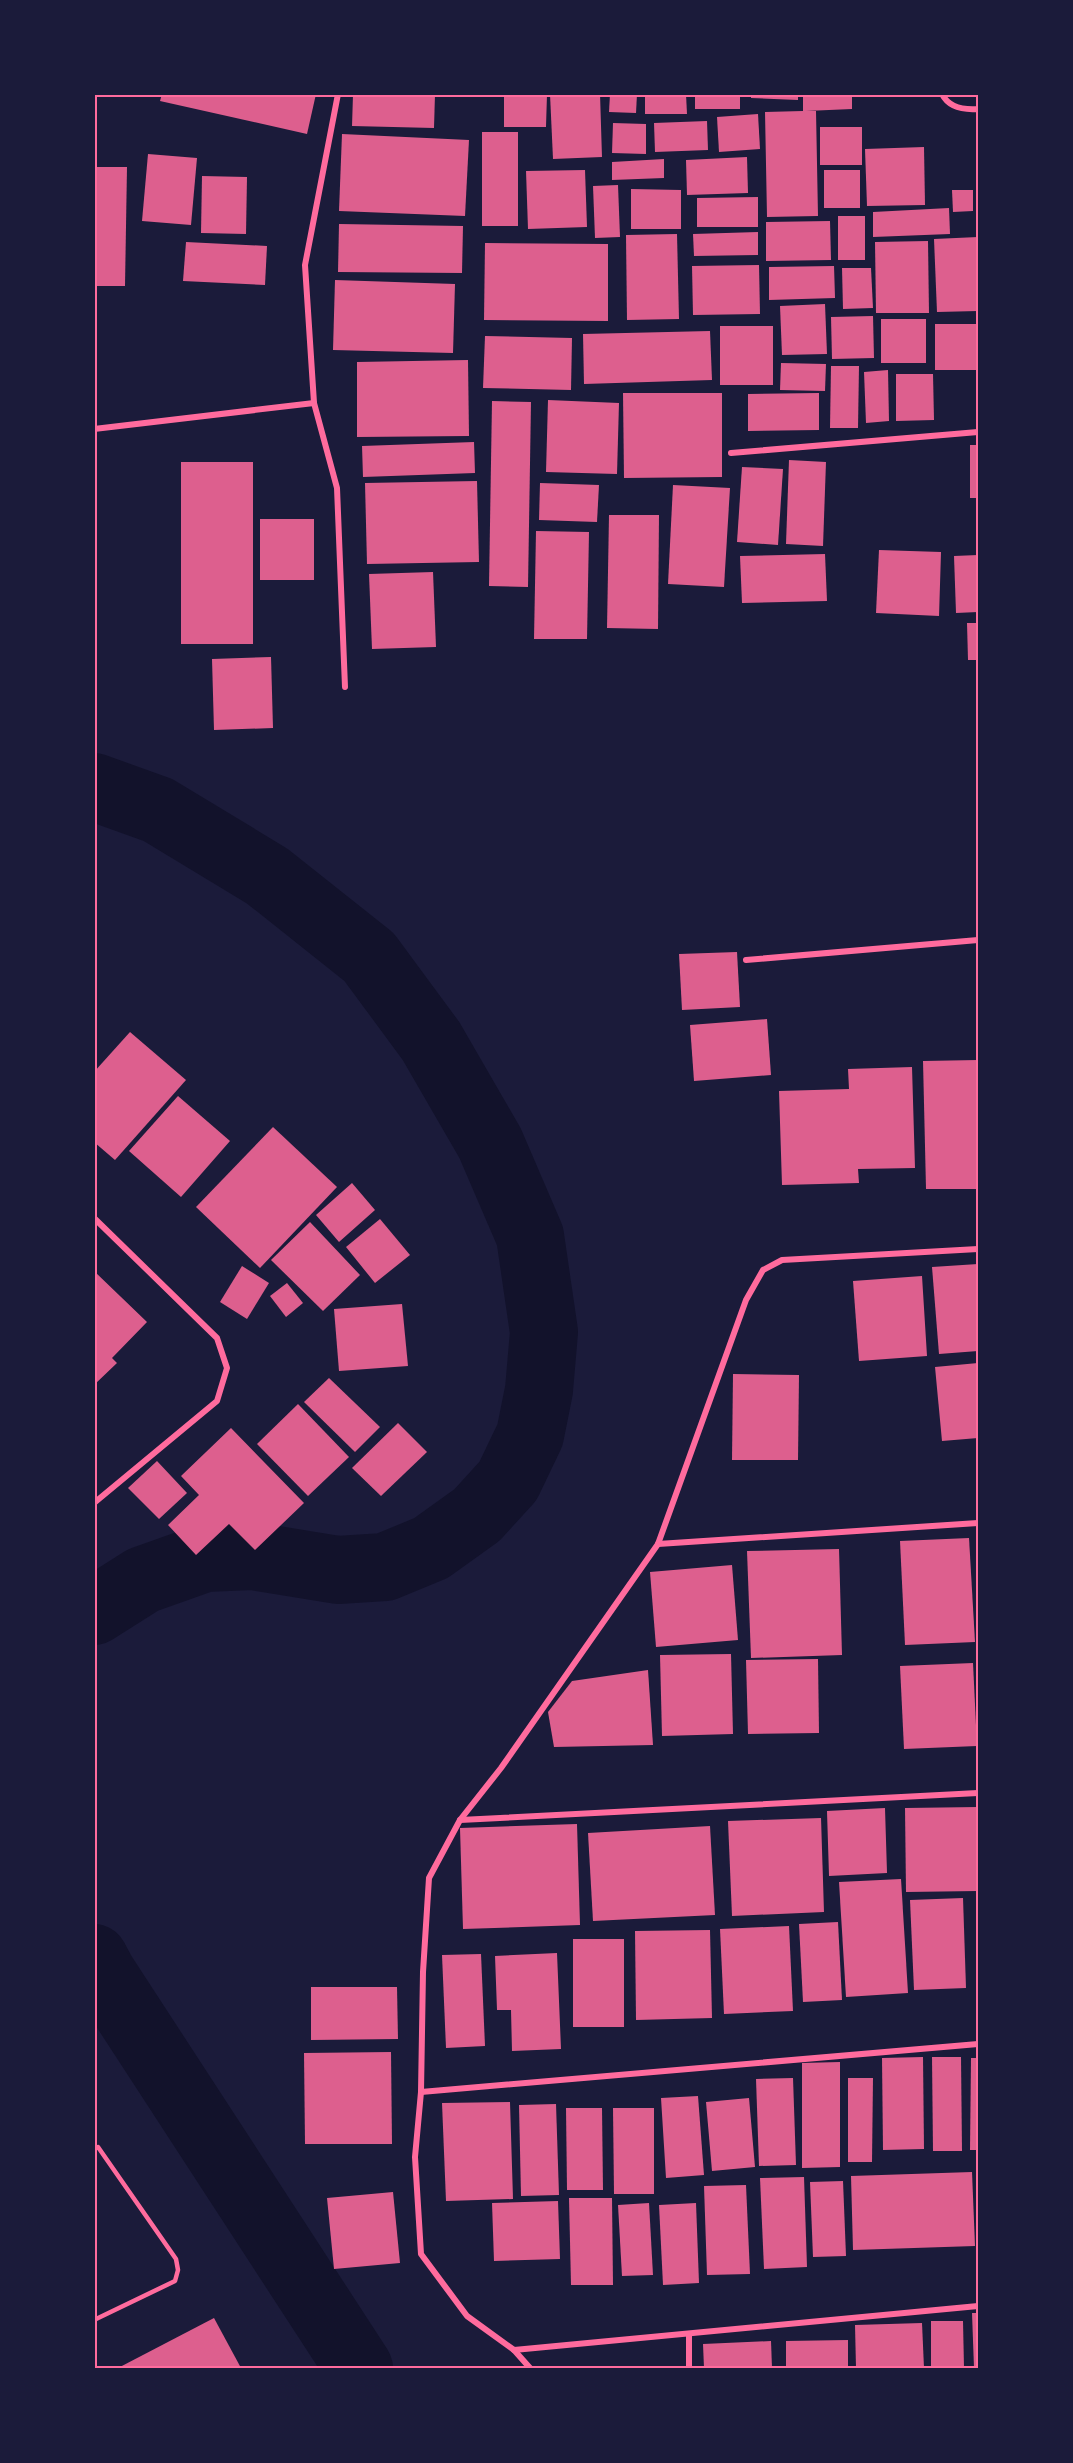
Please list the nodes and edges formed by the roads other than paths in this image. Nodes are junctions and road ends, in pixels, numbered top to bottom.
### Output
1 (338, 94) edge
2 (942, 94) edge
3 (978, 109) edge
4 (314, 403) junction
5 (94, 429) edge
6 (978, 432) edge
7 (731, 453) dead end
8 (345, 687) dead end
9 (978, 940) edge
10 (747, 960) dead end
11 (94, 1218) edge
12 (978, 1250) edge
13 (94, 1503) edge
14 (978, 1523) edge
15 (658, 1544) junction
16 (978, 1793) edge
17 (460, 1820) junction
18 (978, 2044) edge
19 (421, 2092) junction
20 (96, 2146) edge
21 (978, 2306) edge
22 (94, 2320) edge
23 (689, 2335) junction
24 (514, 2350) junction
25 (530, 2368) edge
26 (689, 2368) edge

1 - 4 street
2 - 3 street
4 - 5 street
4 - 8 street
6 - 7 street
9 - 10 street
11 - 13 street
12 - 15 street
14 - 15 street
15 - 17 street
16 - 17 street
17 - 19 street
18 - 19 street
19 - 24 street
20 - 22 lane
21 - 23 street
23 - 24 street
23 - 26 street
24 - 25 street

